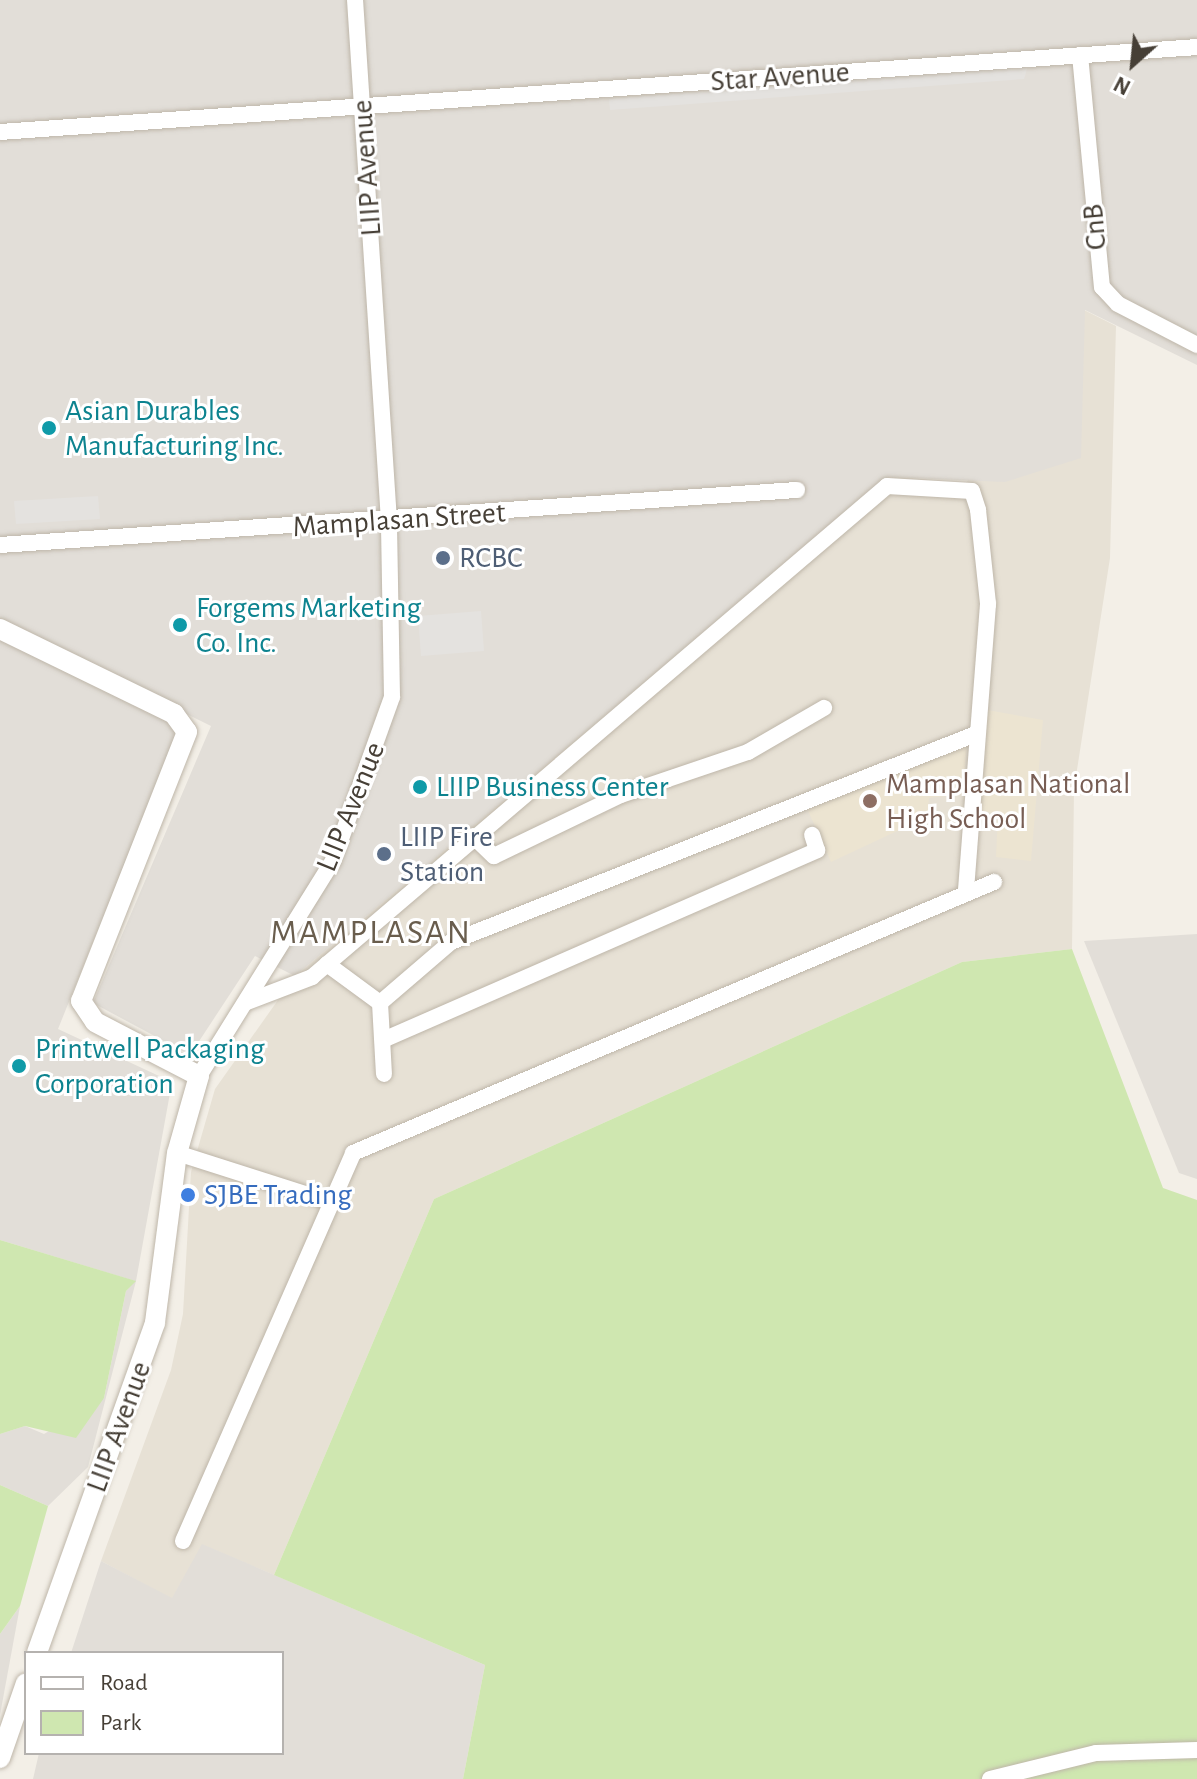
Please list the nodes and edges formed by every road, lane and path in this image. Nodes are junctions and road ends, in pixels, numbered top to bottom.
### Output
1 (355, 0) edge
2 (1197, 47) edge
3 (1080, 55) junction
4 (363, 107) junction
5 (0, 132) edge
6 (1197, 345) edge
7 (797, 490) dead end
8 (389, 521) junction
9 (0, 545) edge
10 (0, 629) edge
11 (824, 708) dead end
12 (973, 735) junction
13 (812, 835) dead end
14 (473, 836) junction
15 (994, 882) dead end
16 (966, 891) junction
17 (327, 964) junction
18 (247, 1002) junction
19 (380, 1003) junction
20 (383, 1040) junction
21 (384, 1074) dead end
22 (199, 1076) junction
23 (177, 1153) junction
24 (331, 1202) junction
25 (183, 1541) dead end
26 (38, 1651) edge
27 (24, 1689) edge
28 (1197, 1750) edge
29 (0, 1758) edge
30 (990, 1779) edge

1 - 4 street, LIIP Avenue
2 - 3 street, Star Avenue
3 - 4 street, Star Avenue
3 - 6 street, CnB
4 - 5 street, Star Avenue
4 - 8 street, LIIP Avenue
7 - 8 street, Mamplasan Street
8 - 9 street, Mamplasan Street
8 - 18 street, LIIP Avenue
10 - 22 street
11 - 14 street
12 - 14 street
12 - 16 street
12 - 19 street
13 - 20 street
14 - 17 street
15 - 16 street
16 - 24 street
17 - 18 street
17 - 19 street
18 - 22 street, LIIP Avenue
19 - 20 street
20 - 21 street
22 - 23 street, LIIP Avenue
23 - 24 street
23 - 26 street, LIIP Avenue
24 - 25 street
27 - 29 street
28 - 30 street

